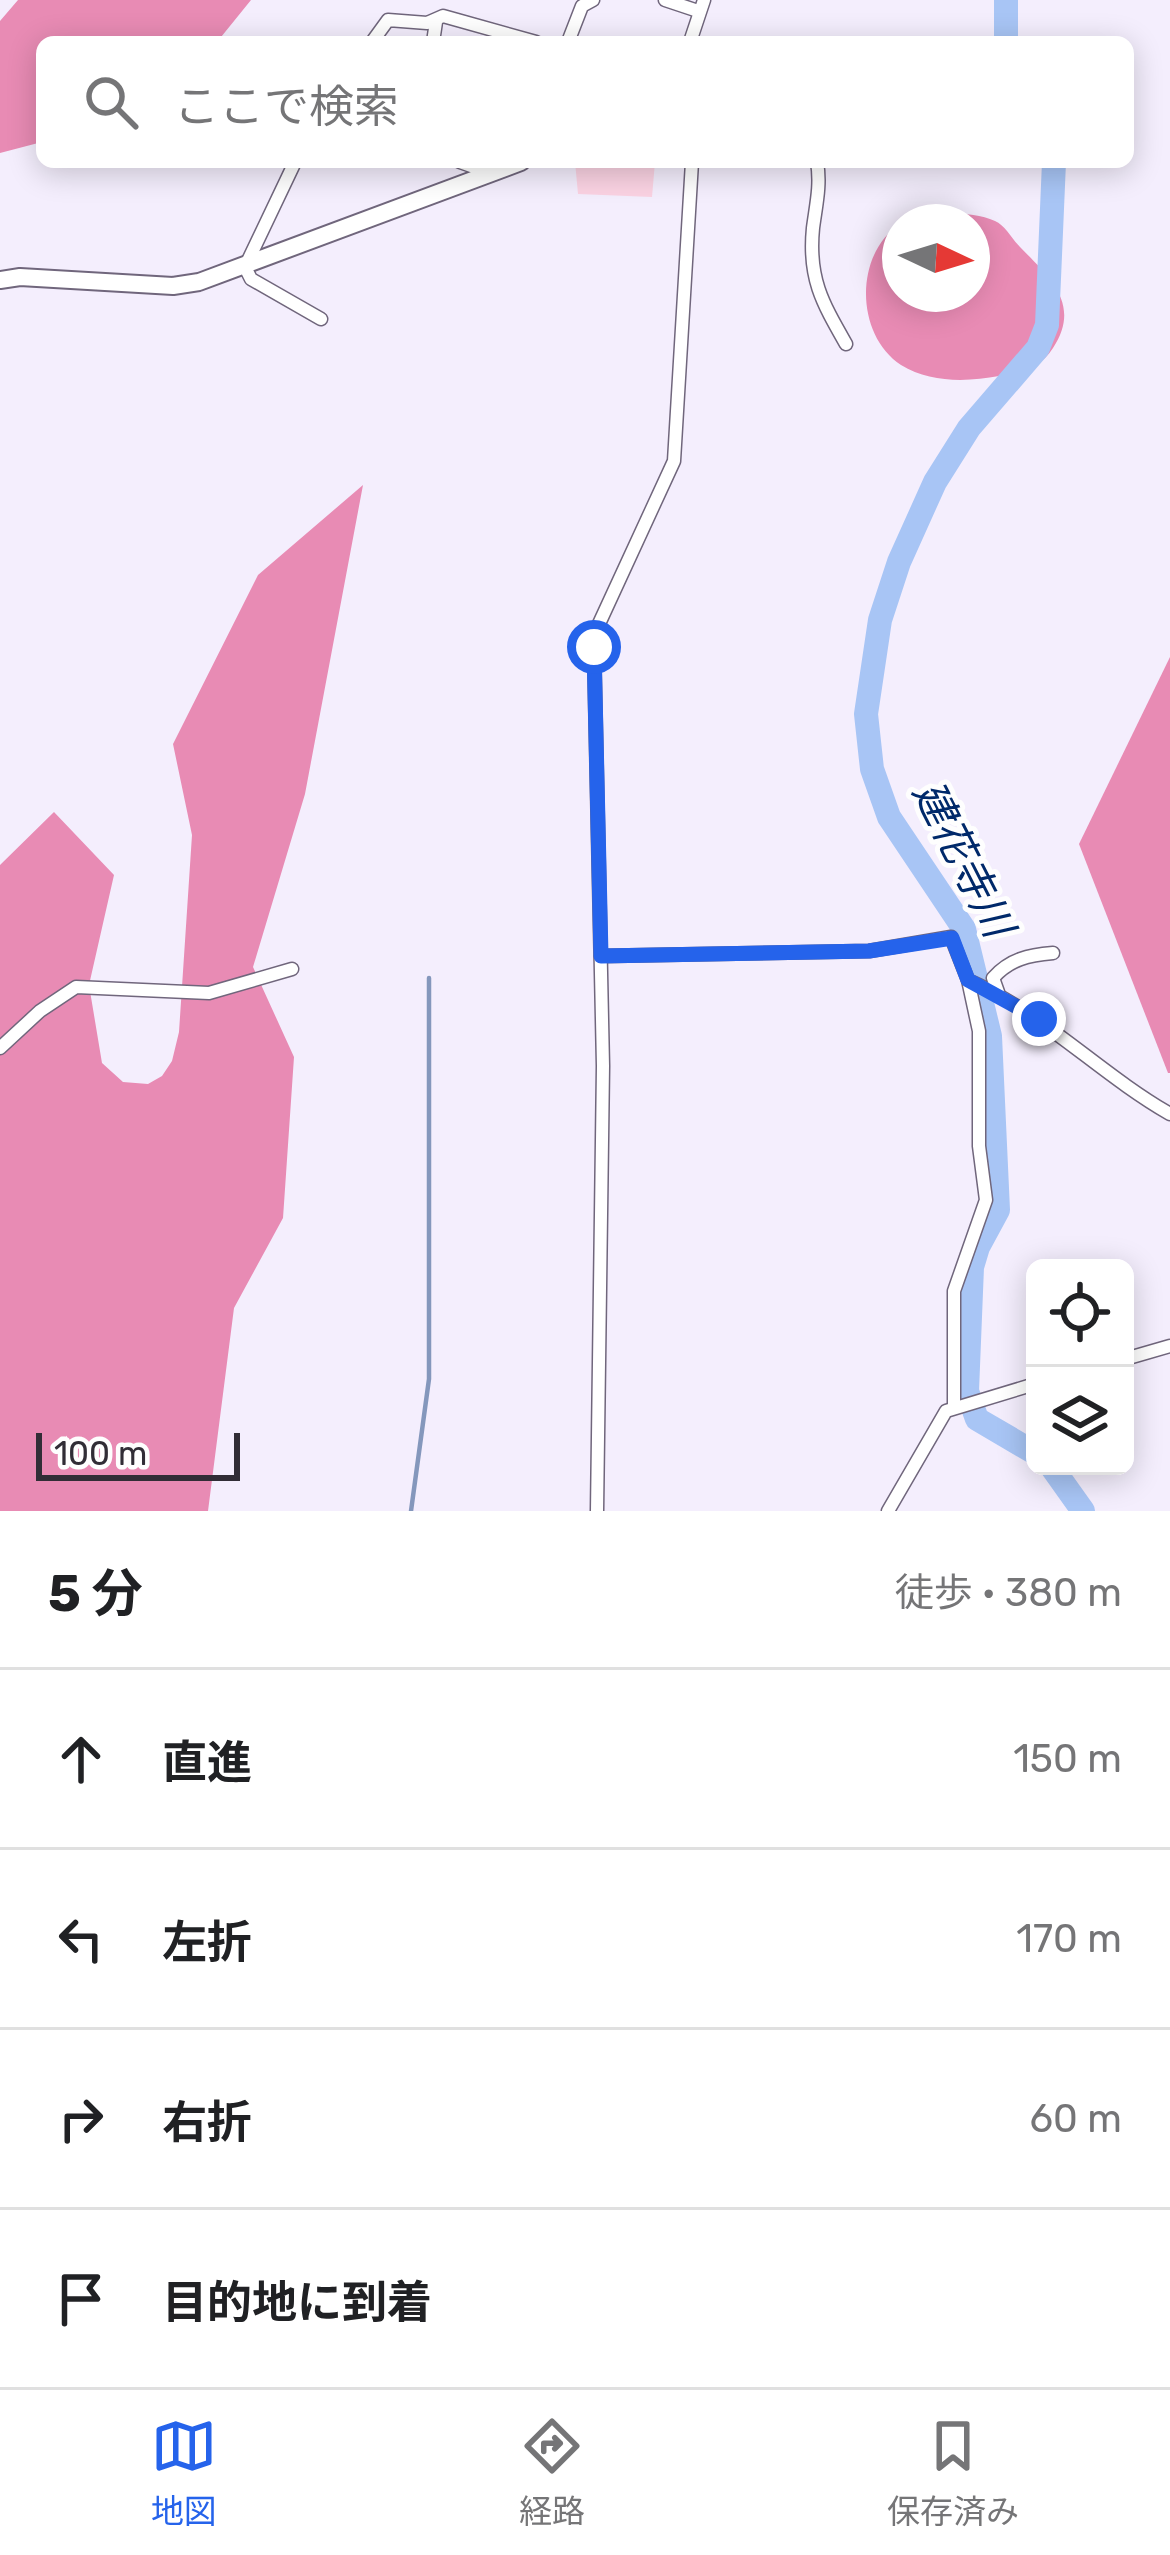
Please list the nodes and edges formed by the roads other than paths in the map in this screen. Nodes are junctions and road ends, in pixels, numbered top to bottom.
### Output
1 (592, 0) edge
2 (665, 0) edge
3 (701, 5) edge
4 (436, 22) junction
5 (376, 36) edge
6 (434, 36) edge
7 (515, 36) edge
8 (570, 36) edge
9 (692, 36) edge
10 (292, 168) edge
11 (477, 168) edge
12 (503, 168) edge
13 (692, 168) edge
14 (818, 168) edge
15 (485, 176) junction
16 (245, 267) junction
17 (0, 280) edge
18 (321, 319) dead end
19 (845, 344) dead end
20 (1053, 953) dead end
21 (601, 956) junction
22 (292, 969) dead end
23 (971, 981) junction
24 (995, 992) junction
25 (0, 1048) edge
26 (1170, 1114) edge
27 (1170, 1346) edge
28 (1134, 1356) edge
29 (1026, 1386) edge
30 (956, 1406) junction
31 (597, 1511) edge
32 (888, 1511) edge

1 - 8 street
2 - 3 street
3 - 9 street
4 - 5 street
4 - 6 street
4 - 7 street
10 - 16 street
11 - 15 street
12 - 15 street
13 - 21 street
14 - 19 street
15 - 16 street
16 - 17 street
16 - 18 street
20 - 24 street
21 - 23 street
21 - 31 street
22 - 25 street
23 - 24 street
23 - 30 street
24 - 26 street
27 - 28 street
29 - 30 street
30 - 32 street

